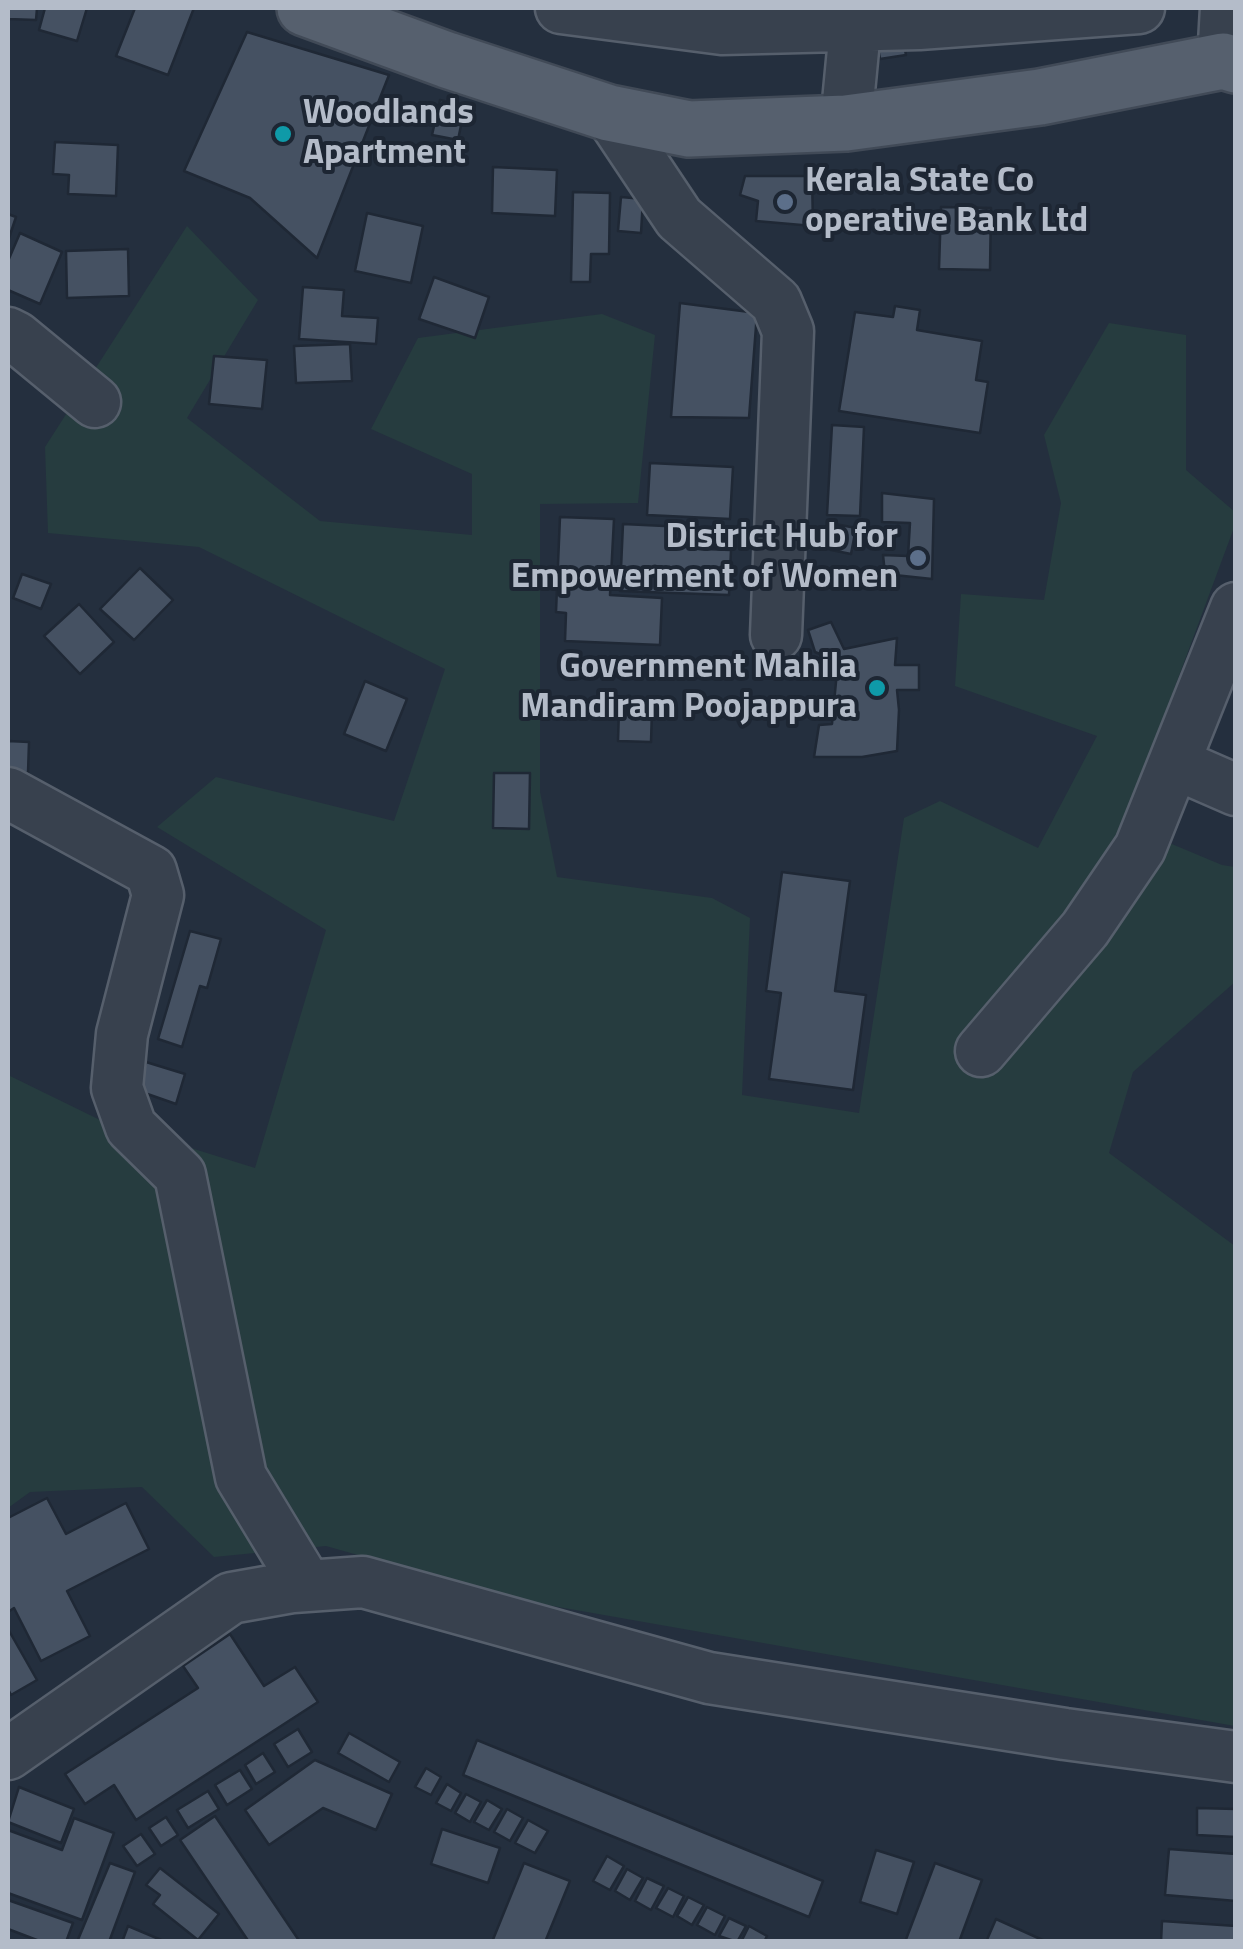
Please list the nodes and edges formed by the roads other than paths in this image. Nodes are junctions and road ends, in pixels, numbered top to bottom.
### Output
1 (304, 8) edge
2 (561, 8) edge
3 (1139, 8) edge
4 (1226, 8) edge
5 (856, 16) edge
6 (1229, 63) edge
7 (609, 114) junction
8 (846, 124) junction
9 (8, 333) edge
10 (96, 402) dead end
11 (1236, 608) edge
12 (776, 635) dead end
13 (1174, 763) junction
14 (1236, 790) edge
15 (8, 793) edge
16 (981, 1051) dead end
17 (306, 1586) junction
18 (8, 1754) edge
19 (1236, 1757) edge

1 - 7 main road
2 - 5 street
3 - 5 street
4 - 6 street
5 - 8 street
6 - 8 main road
7 - 8 main road
7 - 12 street
9 - 10 street
11 - 13 street
13 - 14 street
13 - 16 street
15 - 17 street
17 - 18 street
17 - 19 street

